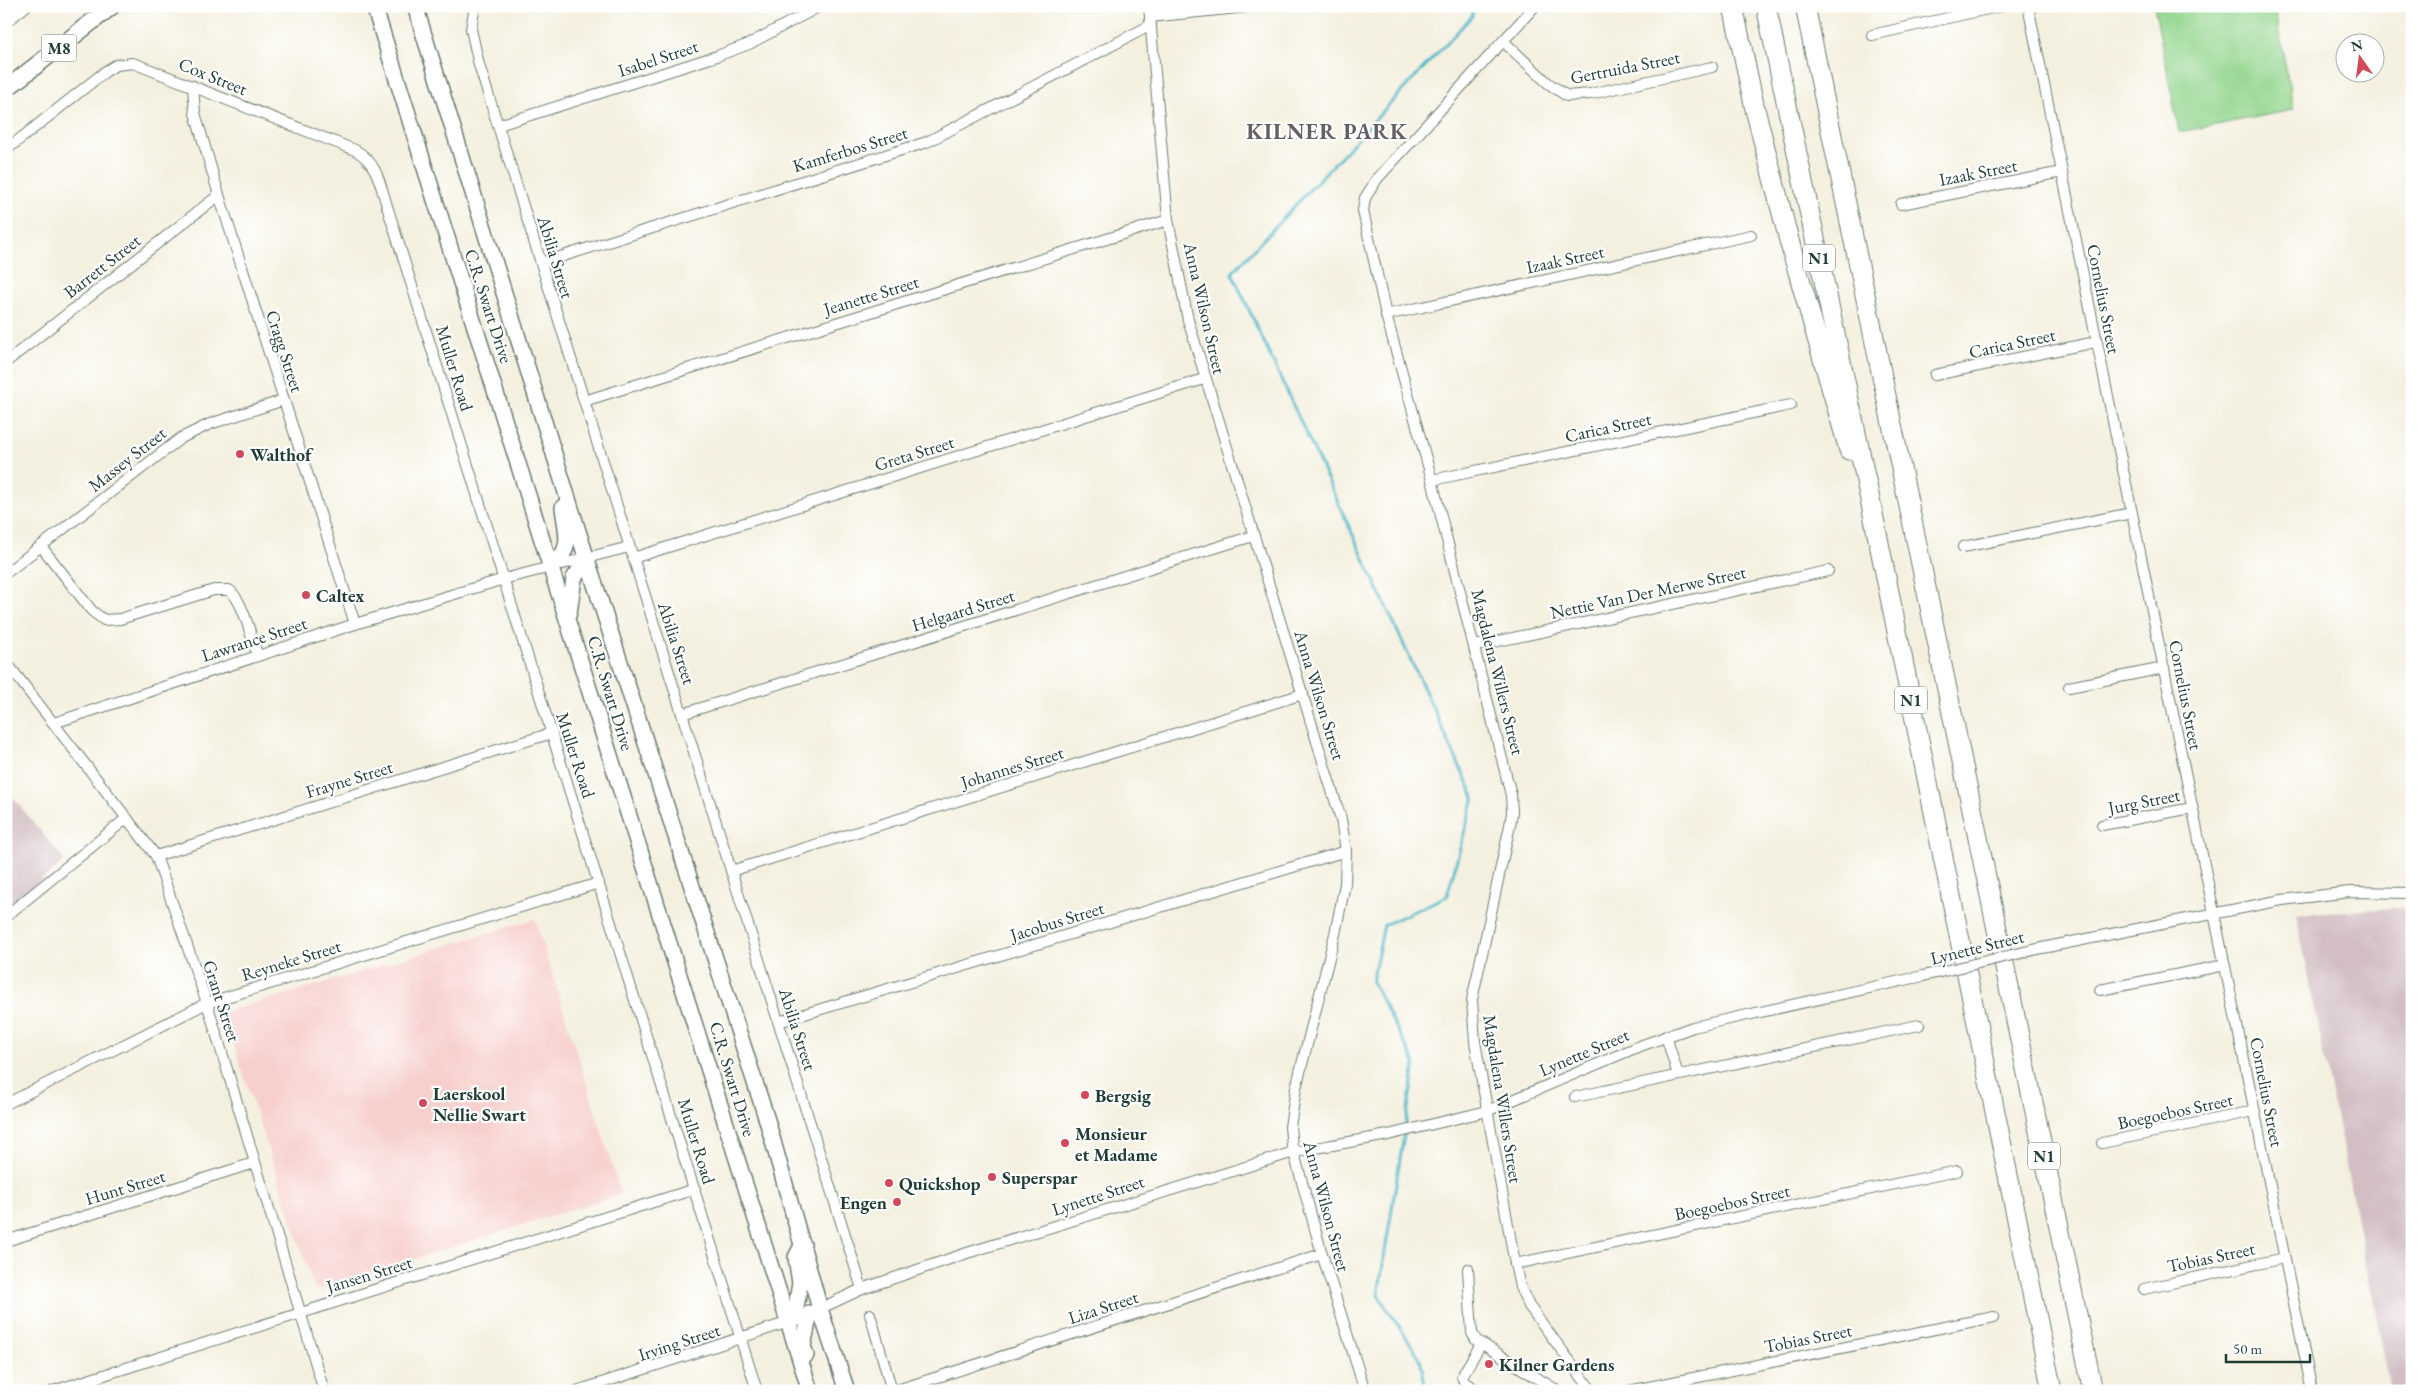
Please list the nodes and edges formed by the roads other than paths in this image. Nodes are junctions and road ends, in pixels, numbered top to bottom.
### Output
1 (26, 6) edge
2 (112, 6) edge
3 (374, 6) edge
4 (415, 6) edge
5 (475, 6) edge
6 (820, 6) edge
7 (1257, 6) edge
8 (1535, 6) edge
9 (1733, 6) edge
10 (1766, 6) edge
11 (1805, 6) edge
12 (1818, 6) edge
13 (2001, 6) edge
14 (2028, 6) edge
15 (1150, 16) edge
16 (6, 22) edge
17 (1872, 35) dead end
18 (1503, 41) junction
19 (1712, 66) dead end
20 (193, 86) junction
21 (6, 89) edge
22 (499, 124) junction
23 (342, 145) joint
24 (6, 150) edge
25 (2062, 172) junction
26 (219, 195) junction
27 (1901, 204) dead end
28 (1168, 220) junction
29 (1751, 235) dead end
30 (540, 263) junction
31 (1386, 315) junction
32 (1874, 340) junction
33 (2096, 342) junction
34 (6, 362) edge
35 (1935, 375) dead end
36 (1204, 379) junction
37 (284, 400) junction
38 (584, 400) junction
39 (1791, 405) dead end
40 (1432, 480) junction
41 (565, 488) junction
42 (1872, 509) junction
43 (2132, 513) junction
44 (1253, 536) junction
45 (41, 546) junction
46 (629, 547) junction
47 (1963, 547) dead end
48 (632, 558) junction
49 (587, 559) junction
50 (552, 567) junction
51 (1828, 571) dead end
52 (6, 573) edge
53 (504, 579) junction
54 (569, 620) junction
55 (355, 624) junction
56 (1475, 646) junction
57 (257, 654) junction
58 (6, 662) edge
59 (2164, 668) junction
60 (2069, 688) dead end
61 (1303, 694) junction
62 (682, 714) junction
63 (54, 722) junction
64 (552, 733) junction
65 (2192, 808) junction
66 (128, 818) junction
67 (2102, 825) dead end
68 (1346, 851) junction
69 (156, 856) junction
70 (731, 871) junction
71 (599, 883) junction
72 (2412, 893) edge
73 (2215, 912) junction
74 (6, 916) edge
75 (2225, 965) junction
76 (2100, 990) dead end
77 (207, 1003) junction
78 (778, 1022) junction
79 (1919, 1025) dead end
80 (1666, 1036) junction
81 (1678, 1075) junction
82 (1575, 1097) dead end
83 (6, 1104) edge
84 (1487, 1111) junction
85 (2254, 1111) junction
86 (2102, 1143) dead end
87 (1294, 1152) junction
88 (254, 1163) junction
89 (1957, 1171) dead end
90 (695, 1189) junction
91 (6, 1241) edge
92 (803, 1244) junction
93 (1322, 1254) junction
94 (2284, 1258) junction
95 (1515, 1264) junction
96 (1468, 1269) dead end
97 (862, 1289) junction
98 (2144, 1289) dead end
99 (815, 1311) junction
100 (300, 1313) junction
101 (870, 1314) dead end
102 (1994, 1317) dead end
103 (792, 1321) junction
104 (741, 1339) junction
105 (1481, 1344) junction
106 (805, 1374) junction
107 (595, 1388) edge
108 (53, 1391) edge
109 (324, 1391) edge
110 (577, 1391) edge
111 (757, 1391) edge
112 (810, 1391) edge
113 (847, 1391) edge
114 (893, 1391) edge
115 (1365, 1391) edge
116 (1478, 1391) edge
117 (1558, 1391) edge
118 (1592, 1391) edge
119 (1629, 1391) edge
120 (2052, 1391) edge
121 (2093, 1391) edge
122 (2312, 1391) edge

1 - 16 street
2 - 21 main road, M8
3 - 50 main road, C.R. Swart Drive
4 - 41 main road, C.R. Swart Drive
5 - 22 street, Abilia Street
6 - 22 street, Isabel Street
7 - 15 street, Kamferbos Street
8 - 18 street, Magdalena Willers Street
9 - 42 highway
10 - 42 highway, N1
11 - 32 highway, N1
12 - 32 highway
13 - 17 street
14 - 25 street, Cornelius Street
15 - 28 street, Anna Wilson Street
15 - 30 street, Kamferbos Street
18 - 19 street, Gertruida Street
18 - 31 street, Magdalena Willers Street
20 - 23 street, Cox Street
20 - 24 street, Cox Street
20 - 26 street, Cragg Street
22 - 30 street, Abilia Street
23 - 53 street, Muller Road
25 - 27 street, Izaak Street
25 - 33 street, Cornelius Street
26 - 34 street, Barrett Street
26 - 37 street, Cragg Street
28 - 36 street, Anna Wilson Street
28 - 38 street, Jeanette Street
29 - 31 street, Izaak Street
30 - 38 street, Abilia Street
31 - 40 street, Magdalena Willers Street
32 - 121 highway, N1
33 - 35 street, Carica Street
33 - 43 street, Cornelius Street
36 - 44 street, Anna Wilson Street
36 - 48 street, Greta Street
37 - 45 street, Massey Street
37 - 55 street, Cragg Street
38 - 46 street, Abilia Street
39 - 40 street, Carica Street
40 - 56 street, Magdalena Willers Street
41 - 49 main road, C.R. Swart Drive
41 - 50 main road
42 - 120 highway, N1
43 - 47 street
43 - 59 street, Cornelius Street
44 - 61 street, Anna Wilson Street
44 - 62 street, Helgaard Street
45 - 52 street, Massey Street
45 - 57 street
46 - 48 street, Abilia Street
46 - 49 street
48 - 62 street, Abilia Street
49 - 50 street, Lawrance Street
49 - 54 main road
49 - 92 main road, C.R. Swart Drive
50 - 53 street, Lawrance Street
50 - 54 main road, C.R. Swart Drive
51 - 56 street, Nettie Van Der Merwe Street
53 - 55 street, Lawrance Street
53 - 64 street, Muller Road
54 - 103 main road, C.R. Swart Drive
55 - 57 street, Lawrance Street
56 - 84 street, Magdalena Willers Street
57 - 63 street, Lawrance Street
58 - 63 street, Grant Street
59 - 60 street
59 - 65 street, Cornelius Street
61 - 68 street, Anna Wilson Street
61 - 70 street, Johannes Street
62 - 70 street, Abilia Street
63 - 66 street, Grant Street
64 - 69 street, Frayne Street
64 - 71 street, Muller Road
65 - 67 street, Jurg Street
65 - 73 street, Cornelius Street
66 - 69 street, Grant Street
66 - 74 street
68 - 78 street, Jacobus Street
68 - 87 street, Anna Wilson Street
69 - 77 street, Grant Street
70 - 78 street, Abilia Street
71 - 77 street, Reyneke Street
71 - 90 street, Muller Road
72 - 73 street, Lynette Street
73 - 75 street, Cornelius Street
73 - 80 street, Lynette Street, bridge
75 - 76 street
75 - 85 street, Cornelius Street
77 - 83 street, Reyneke Street
77 - 88 street, Grant Street
78 - 97 street, Abilia Street
79 - 81 street
80 - 81 street
80 - 84 street, Lynette Street
81 - 82 street
84 - 87 street, Lynette Street
84 - 95 street, Magdalena Willers Street
85 - 86 street, Boegoebos Street
85 - 94 street, Cornelius Street
87 - 93 street, Anna Wilson Street
87 - 97 street, Lynette Street
88 - 91 street, Hunt Street
88 - 100 street, Grant Street
89 - 95 street, Boegoebos Street
90 - 100 street, Jansen Street
90 - 104 street, Muller Road
92 - 99 main road, C.R. Swart Drive
92 - 103 main road
93 - 114 street, Liza Street
93 - 115 street, Anna Wilson Street
94 - 98 street, Tobias Street
94 - 122 street, Cornelius Street
95 - 118 street, Magdalena Willers Street
96 - 105 street
97 - 99 street, Lynette Street
99 - 103 street, Lynette Street
99 - 106 main road
99 - 113 main road, C.R. Swart Drive
100 - 108 street, Jansen Street
100 - 109 street, Grant Street
101 - 114 street
102 - 119 street, Tobias Street
103 - 104 street, Irving Street
103 - 106 main road, C.R. Swart Drive
104 - 107 street, Irving Street
104 - 111 street, Muller Road
105 - 116 street
105 - 117 street
106 - 112 main road, C.R. Swart Drive
107 - 110 street, Irving Street

